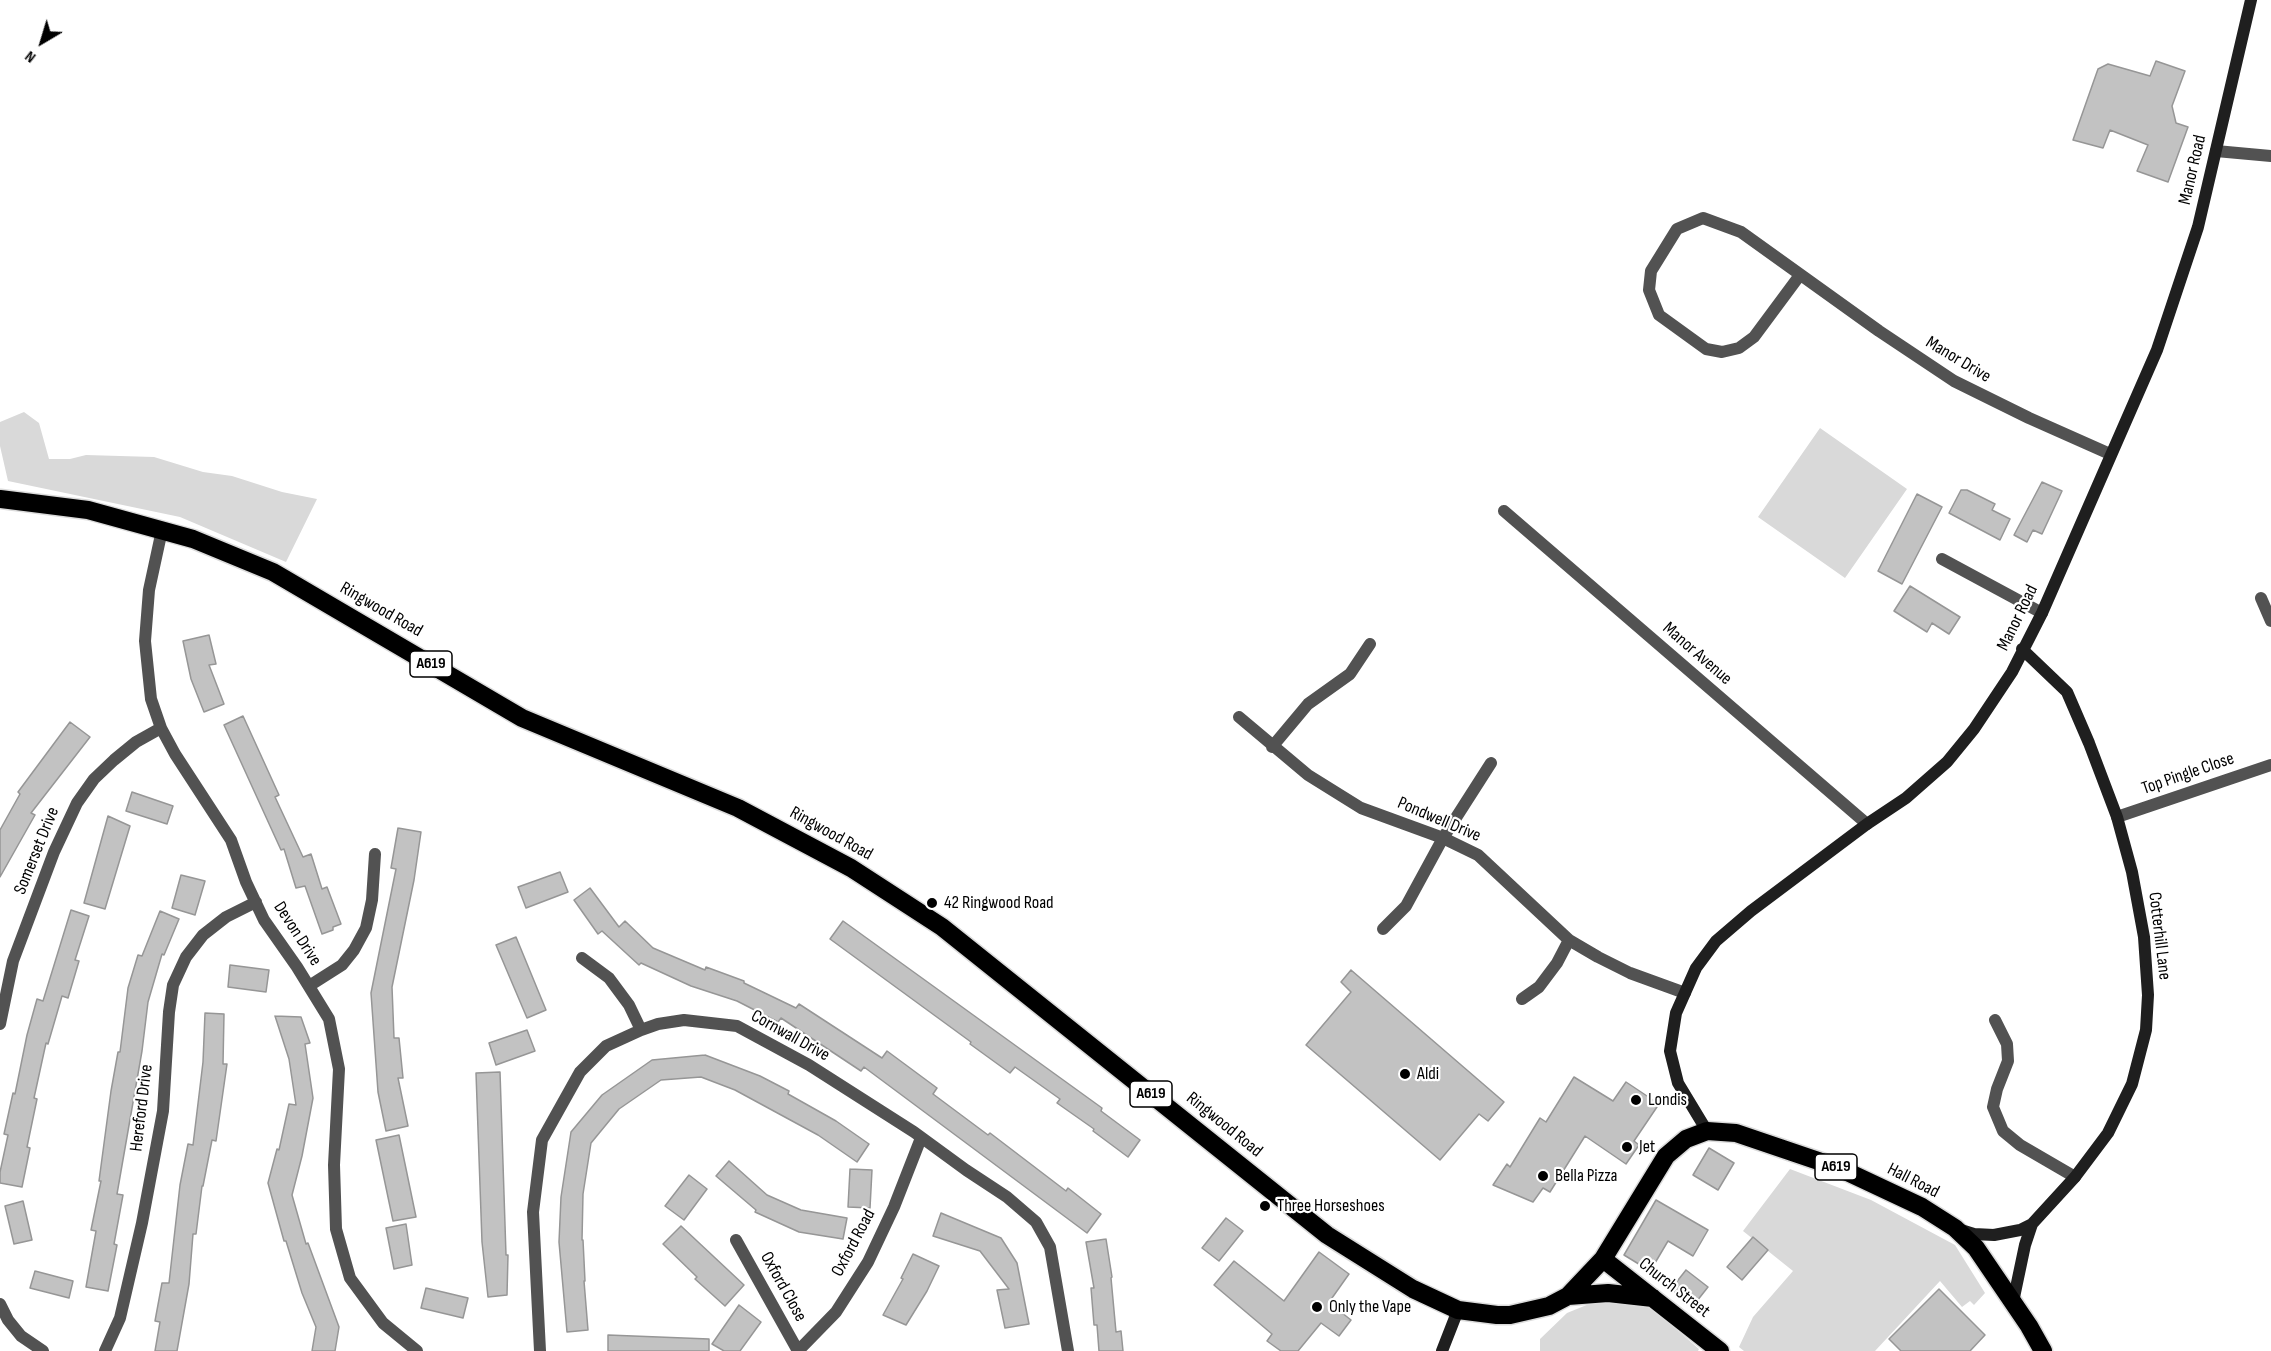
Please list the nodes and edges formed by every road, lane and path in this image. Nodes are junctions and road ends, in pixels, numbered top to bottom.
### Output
1 (2251, 0) edge
2 (2216, 151) junction
3 (2271, 156) edge
4 (1800, 275) junction
5 (2110, 454) junction
6 (0, 499) edge
7 (1504, 511) dead end
8 (162, 530) junction
9 (1942, 559) dead end
10 (2261, 598) dead end
11 (2042, 613) junction
12 (2271, 621) edge
13 (1370, 645) dead end
14 (2022, 649) junction
15 (1239, 717) dead end
16 (161, 728) junction
17 (1272, 747) junction
18 (1491, 763) dead end
19 (2271, 765) edge
20 (2117, 817) junction
21 (1867, 824) junction
22 (1443, 838) junction
23 (375, 854) dead end
24 (256, 902) junction
25 (1383, 929) dead end
26 (1569, 940) junction
27 (582, 958) dead end
28 (309, 986) junction
29 (1685, 993) junction
30 (1522, 999) dead end
31 (1995, 1020) dead end
32 (0, 1024) edge
33 (641, 1030) junction
34 (1707, 1131) junction
35 (921, 1138) junction
36 (2075, 1177) junction
37 (2032, 1224) junction
38 (1955, 1228) junction
39 (736, 1240) dead end
40 (1603, 1258) junction
41 (1568, 1296) junction
42 (1653, 1298) junction
43 (2013, 1302) junction
44 (0, 1304) edge
45 (1458, 1310) junction
46 (43, 1351) edge
47 (105, 1351) edge
48 (417, 1351) edge
49 (540, 1351) edge
50 (798, 1351) edge
51 (1068, 1351) edge
52 (1442, 1351) edge
53 (1720, 1351) edge
54 (2043, 1351) edge

1 - 2 street, Manor Road
2 - 3 street
2 - 5 street, Manor Road
4 - 4 street, Manor Drive
4 - 5 street, Manor Drive
5 - 11 street, Manor Road
6 - 8 highway, Ringwood Road / A619
7 - 21 street, Manor Avenue
8 - 16 street, Devon Drive
8 - 45 highway, Ringwood Road / A619
9 - 11 street
10 - 12 street
11 - 14 street, Manor Road
13 - 17 street
14 - 20 street, Cotterhill Lane
14 - 21 street, Manor Road
15 - 17 street, Pondwell Drive
16 - 24 street, Devon Drive
16 - 32 street, Somerset Drive
17 - 22 street, Pondwell Drive
18 - 22 street
19 - 20 street, Top Pingle Close
20 - 36 street, Cotterhill Lane
21 - 29 street, Manor Road
22 - 25 street
22 - 26 street, Pondwell Drive
23 - 28 street
24 - 28 street, Devon Drive
24 - 47 street, Hereford Drive
26 - 29 street, Pondwell Drive
26 - 30 street
27 - 33 street
28 - 48 street, Devon Drive
29 - 34 street, Manor Road
31 - 36 street
33 - 35 street, Cornwall Drive
33 - 49 street, Cornwall Drive
34 - 38 highway, Hall Road / A619
34 - 40 highway, A619
35 - 50 street, Oxford Road
35 - 51 street, Cornwall Drive
36 - 37 street, Cotterhill Lane
37 - 38 street, Cotterhill Lane
37 - 43 street, Cotterhill Lane
38 - 43 highway, Hall Road / A619
39 - 50 street, Oxford Close
40 - 41 highway, Ringwood Road / A619
40 - 42 highway, Church Street
41 - 42 highway, Ringwood Road / A619
41 - 45 highway, Ringwood Road / A619
42 - 53 highway, Church Street
43 - 54 highway, Hall Road / A619
44 - 46 street
45 - 52 street

